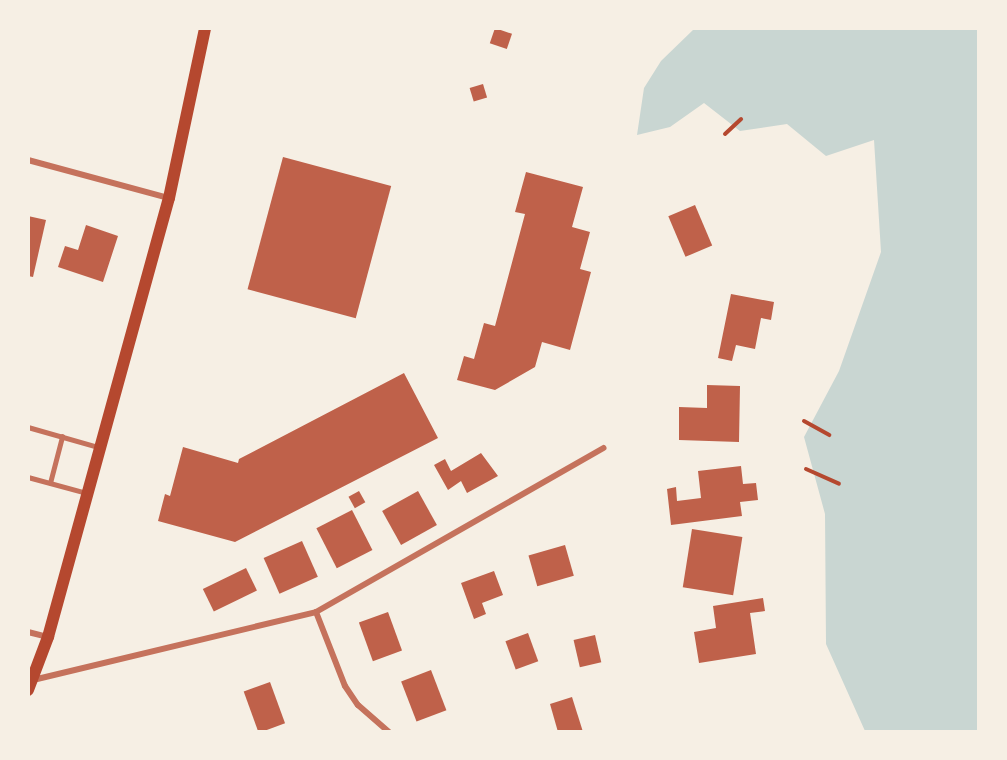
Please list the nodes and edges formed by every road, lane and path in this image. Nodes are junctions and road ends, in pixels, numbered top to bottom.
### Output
1 (205, 28) edge
2 (741, 119) dead end
3 (725, 134) dead end
4 (28, 160) edge
5 (170, 198) junction
6 (804, 421) dead end
7 (28, 427) edge
8 (829, 435) dead end
9 (62, 437) junction
10 (100, 448) junction
11 (604, 448) dead end
12 (806, 469) dead end
13 (28, 477) edge
14 (50, 483) junction
15 (839, 484) dead end
16 (88, 494) junction
17 (316, 612) junction
18 (28, 632) edge
19 (48, 637) junction
20 (31, 685) edge
21 (389, 732) edge

1 - 5 main road
2 - 3 path
4 - 5 street
5 - 10 main road
6 - 8 path
7 - 9 lane
9 - 10 lane
9 - 14 lane
10 - 16 main road
11 - 17 street
12 - 15 path
13 - 14 lane
14 - 16 lane
16 - 19 main road
17 - 20 street
17 - 21 street
18 - 19 street
19 - 20 main road

